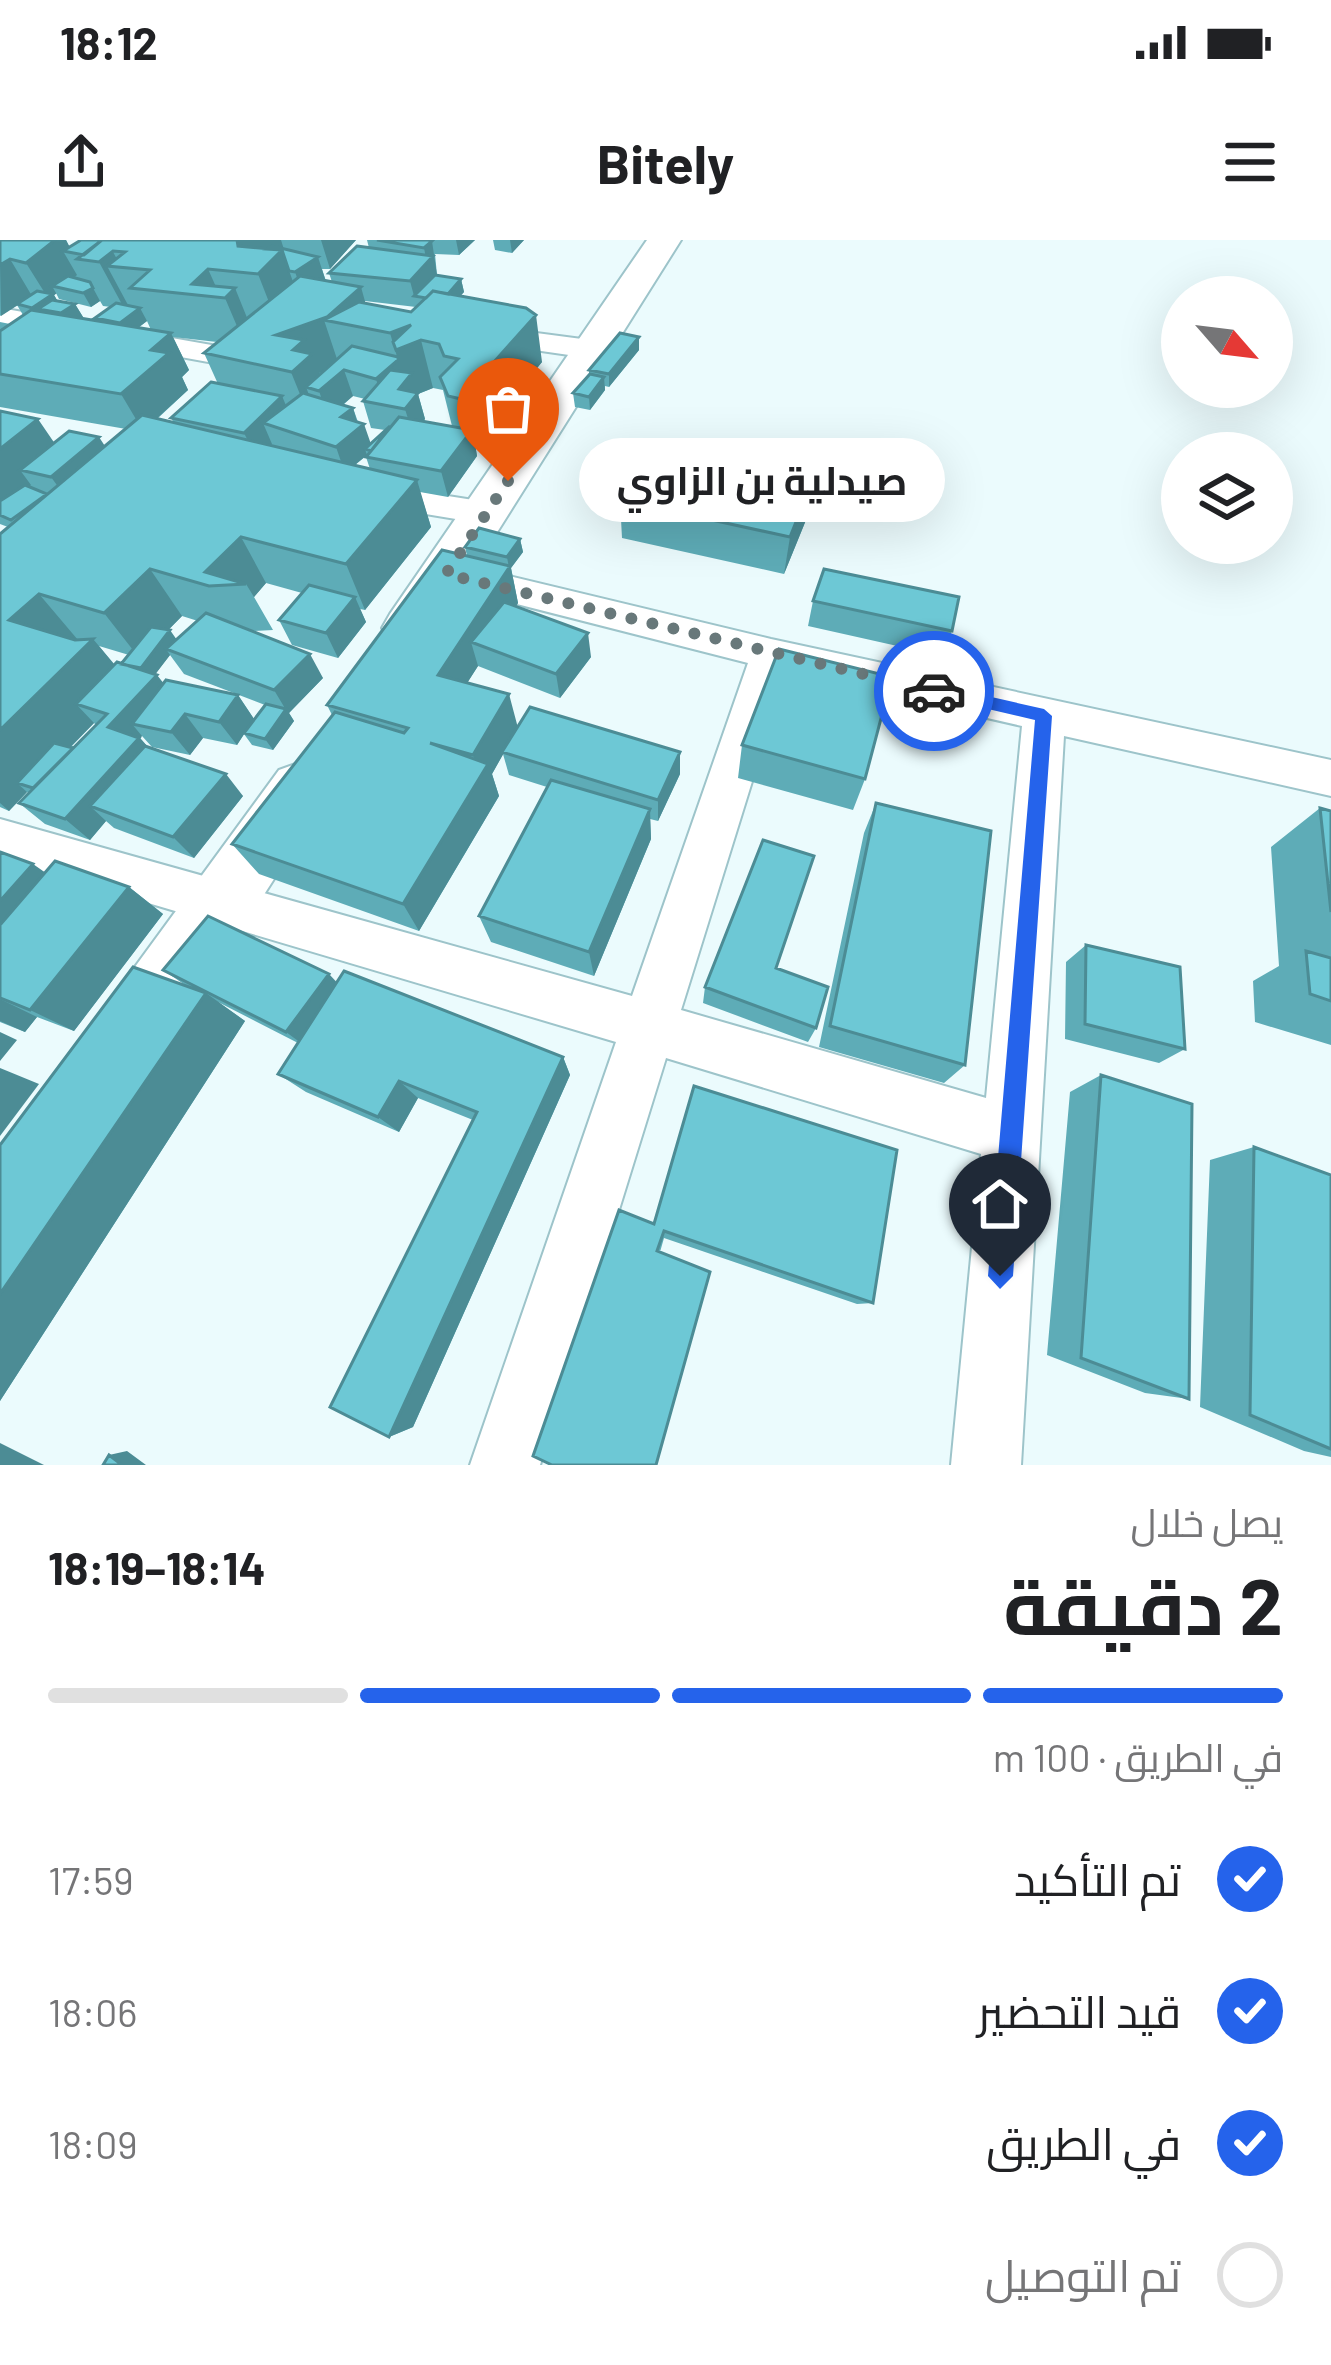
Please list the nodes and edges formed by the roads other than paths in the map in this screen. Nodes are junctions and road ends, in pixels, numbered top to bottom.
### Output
1 (664, 240) edge
2 (0, 316) edge
3 (442, 329) edge
4 (597, 350) junction
5 (257, 362) edge
6 (330, 489) edge
7 (486, 514) junction
8 (446, 574) junction
9 (772, 654) junction
10 (381, 670) edge
11 (1044, 716) junction
12 (329, 746) edge
13 (1331, 778) edge
14 (0, 839) edge
15 (225, 900) junction
16 (649, 1026) junction
17 (92, 1090) edge
18 (1011, 1134) junction
19 (505, 1465) edge
20 (986, 1465) edge

1 - 4 main road
2 - 5 street
3 - 4 street
4 - 7 main road
6 - 7 street
7 - 8 main road
8 - 9 street
8 - 10 main road
9 - 11 street
9 - 16 street
11 - 13 street
11 - 18 street
12 - 15 main road
14 - 15 street
15 - 16 street
15 - 17 main road
16 - 18 street
16 - 19 street
18 - 20 street

